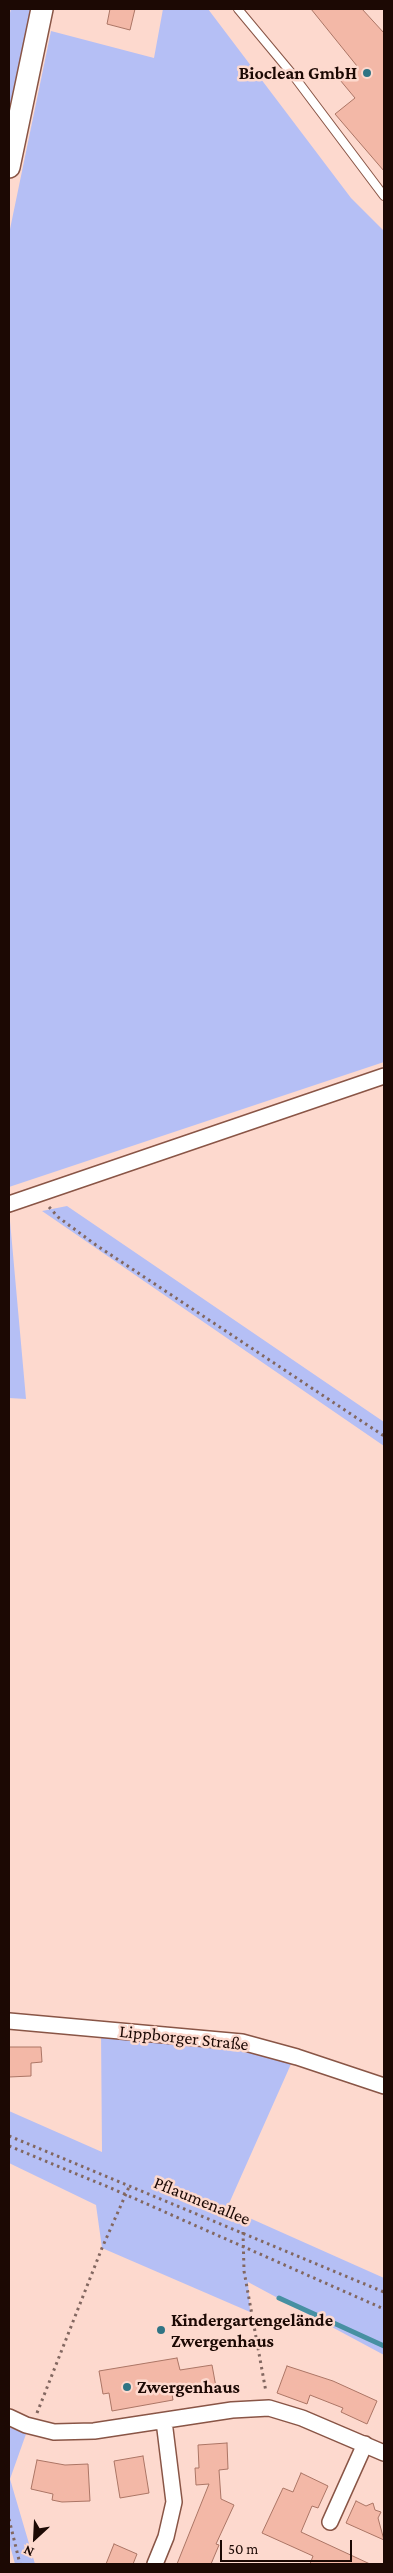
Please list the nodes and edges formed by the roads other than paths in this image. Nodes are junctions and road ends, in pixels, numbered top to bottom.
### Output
1 (42, 9) edge
2 (238, 9) edge
3 (9, 167) edge
4 (384, 196) edge
5 (384, 1076) edge
6 (9, 1204) edge
7 (9, 2021) edge
8 (384, 2086) edge
9 (9, 2417) edge
10 (164, 2421) junction
11 (365, 2444) junction
12 (384, 2453) edge
13 (330, 2522) dead end
14 (155, 2564) edge

1 - 3 street
2 - 4 lane
5 - 6 street
7 - 8 street, Lippborger Straße
9 - 10 street
10 - 11 street
10 - 14 street
11 - 12 street
11 - 13 street

